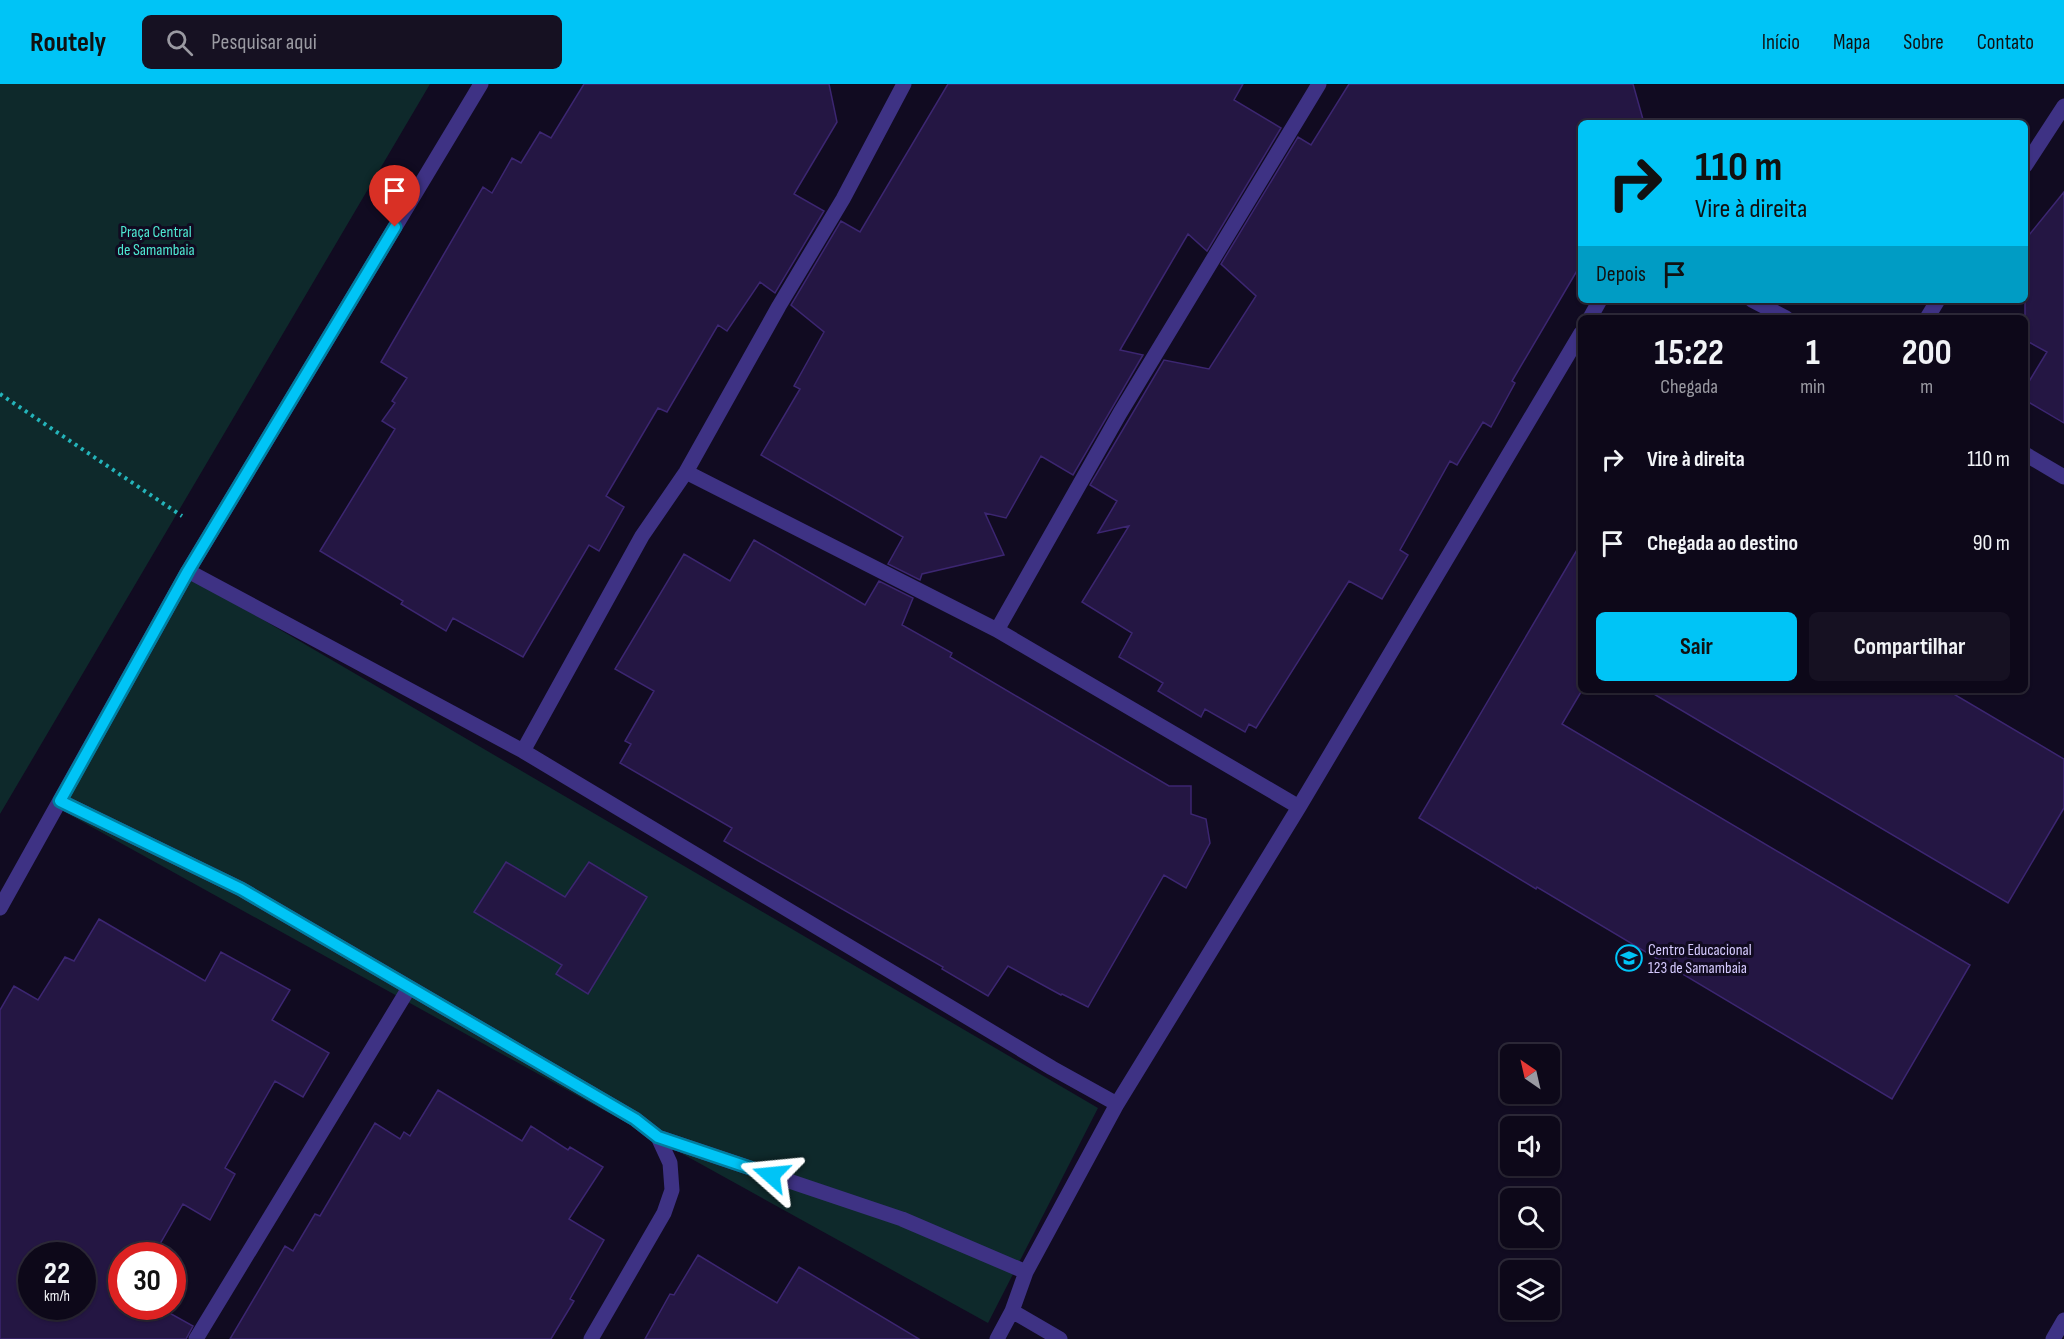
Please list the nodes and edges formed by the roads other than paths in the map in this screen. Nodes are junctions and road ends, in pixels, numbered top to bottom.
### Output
1 (481, 84) edge
2 (904, 84) edge
3 (1319, 84) edge
4 (2064, 106) edge
5 (2028, 161) edge
6 (1758, 303) edge
7 (1780, 315) edge
8 (1578, 338) edge
9 (2028, 456) edge
10 (686, 472) junction
11 (2064, 477) edge
12 (188, 571) junction
13 (997, 630) junction
14 (523, 751) junction
15 (60, 801) junction
16 (1299, 807) junction
17 (0, 909) edge
18 (409, 988) junction
19 (1117, 1104) junction
20 (658, 1137) junction
21 (1026, 1272) junction
22 (1012, 1311) junction
23 (2064, 1320) edge
24 (196, 1339) edge
25 (591, 1339) edge
26 (997, 1339) edge
27 (1060, 1339) edge
28 (2053, 1339) edge

1 - 12 street
2 - 10 street
3 - 13 street
4 - 5 street
6 - 7 street
8 - 16 street
9 - 11 street
10 - 13 street
10 - 14 street
12 - 14 street
12 - 15 street
13 - 16 street
14 - 19 street
15 - 17 street
15 - 18 street
16 - 19 street
18 - 20 street
18 - 24 street
19 - 21 street
20 - 21 street
20 - 25 street
21 - 22 street
22 - 26 street
22 - 27 street
23 - 28 street

